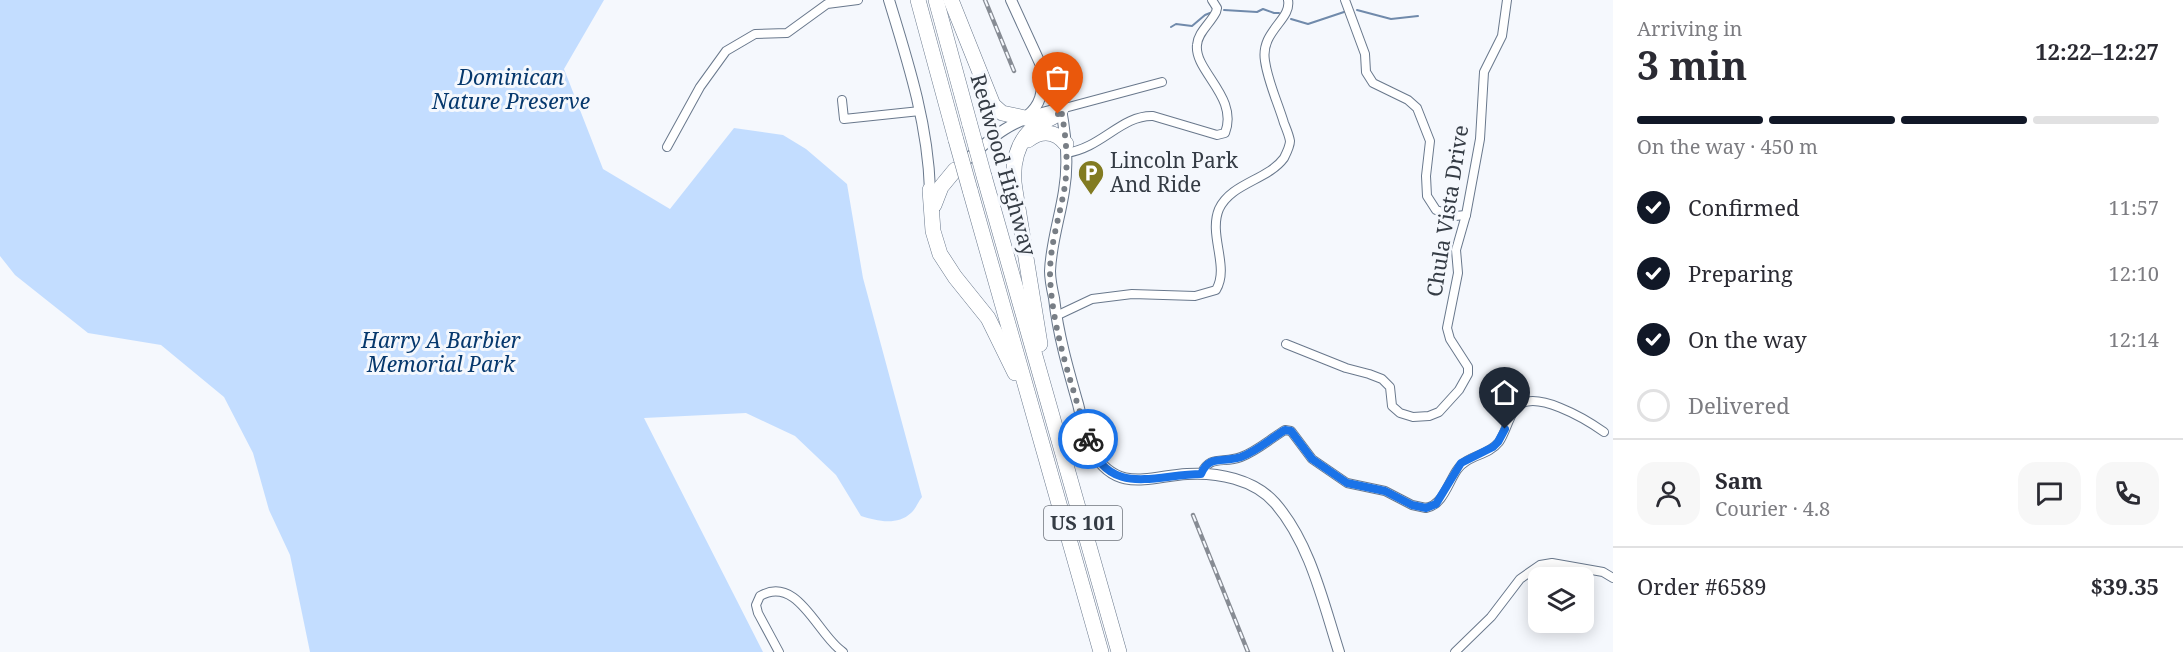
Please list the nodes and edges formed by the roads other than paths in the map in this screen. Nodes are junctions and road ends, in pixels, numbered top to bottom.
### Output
1 (858, 0) edge
2 (890, 0) edge
3 (918, 0) edge
4 (936, 0) edge
5 (951, 0) edge
6 (1011, 0) edge
7 (1212, 0) edge
8 (1288, 0) edge
9 (1345, 0) edge
10 (1507, 0) edge
11 (1043, 68) junction
12 (1162, 82) dead end
13 (842, 100) dead end
14 (1061, 109) junction
15 (920, 111) junction
16 (1025, 118) junction
17 (1021, 146) junction
18 (667, 147) dead end
19 (1066, 148) junction
20 (927, 149) junction
21 (955, 170) junction
22 (930, 190) joint
23 (1466, 215) junction
24 (931, 218) junction
25 (1056, 316) junction
26 (1286, 344) dead end
27 (1047, 394) junction
28 (1033, 411) junction
29 (1605, 432) dead end
30 (1201, 474) junction
31 (1613, 578) edge
32 (1093, 621) junction
33 (779, 652) edge
34 (843, 652) edge
35 (1094, 652) edge
36 (1101, 652) edge
37 (1119, 652) edge
38 (1339, 652) edge
39 (1455, 652) edge

1 - 18 street
2 - 15 main road
3 - 28 highway, Redwood Highway / US 101, bridge
4 - 27 highway, Redwood Highway / US 101, bridge
5 - 16 highway
6 - 11 main road
7 - 19 street
8 - 25 street
9 - 23 street
10 - 23 street, Chula Vista Drive
11 - 14 main road
11 - 16 main road
12 - 14 street
13 - 15 street
14 - 16 main road
14 - 17 highway
14 - 19 main road
15 - 20 main road
16 - 21 main road
17 - 19 highway
17 - 27 highway
19 - 25 main road
20 - 21 main road
20 - 22 main road
21 - 24 highway
22 - 24 highway
23 - 26 street, Chula Vista Drive
24 - 28 highway
25 - 30 main road
27 - 37 highway, Redwood Highway / US 101
28 - 32 highway, Redwood Highway / US 101
29 - 30 street
30 - 38 main road
31 - 39 street
32 - 35 highway
32 - 36 highway, Redwood Highway / US 101
33 - 34 street

